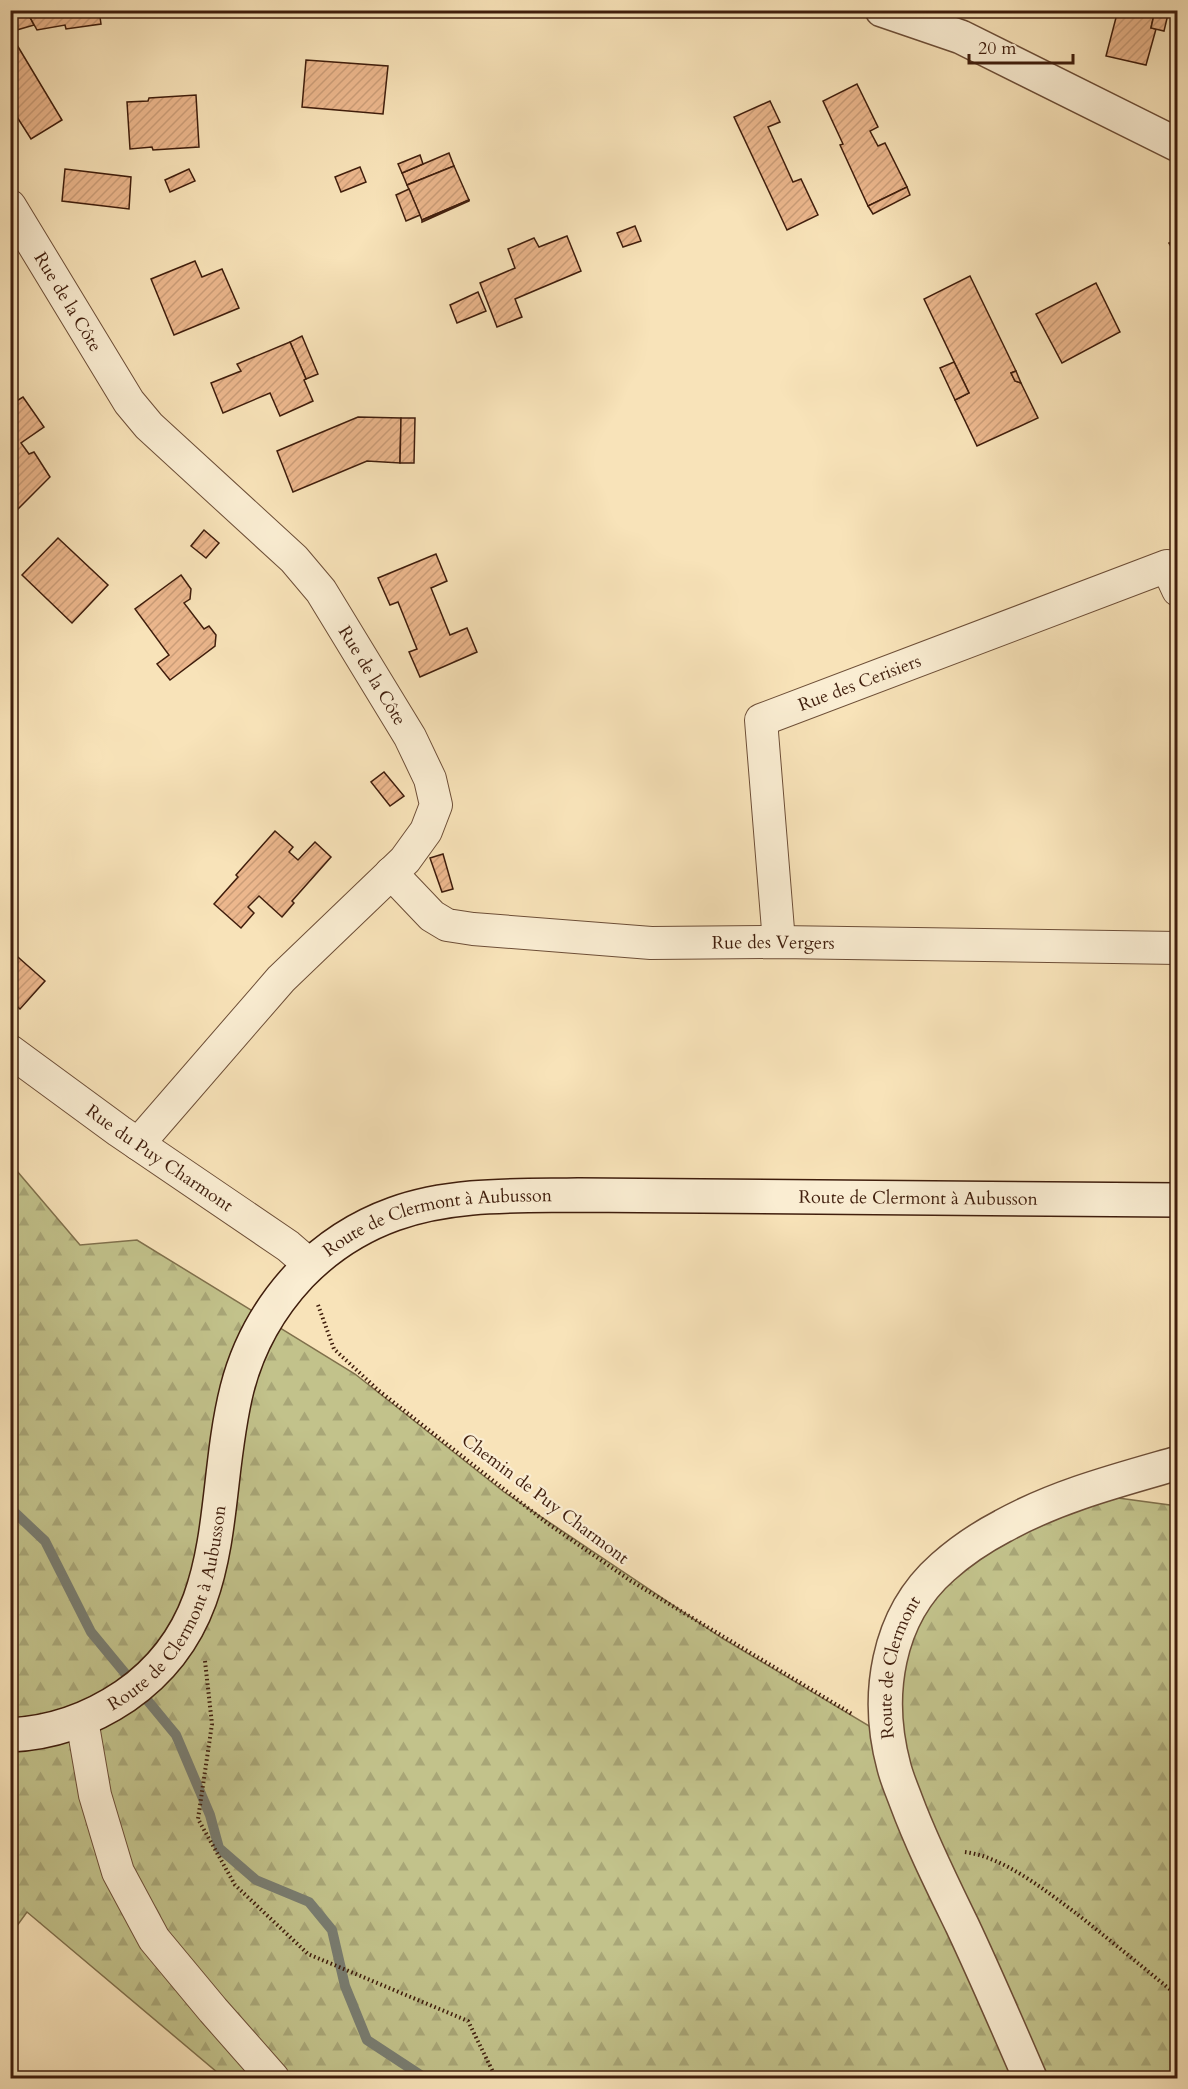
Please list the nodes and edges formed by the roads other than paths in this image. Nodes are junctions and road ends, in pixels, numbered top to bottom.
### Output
1 (882, 10) edge
2 (1178, 145) edge
3 (10, 206) edge
4 (1172, 578) edge
5 (392, 873) junction
6 (779, 942) junction
7 (1178, 948) edge
8 (10, 1051) edge
9 (138, 1144) junction
10 (1178, 1200) edge
11 (310, 1265) junction
12 (1178, 1463) edge
13 (82, 1720) junction
14 (10, 1735) edge
15 (273, 2079) edge
16 (1030, 2079) edge

1 - 2 main road
3 - 5 street, Rue de la Côte
4 - 6 street, Rue des Cerisiers
5 - 6 street, Rue des Vergers
5 - 9 street, Rue de la Côte
6 - 7 street, Rue des Vergers
8 - 9 street, Rue du Puy Charmont
9 - 11 street, Rue du Puy Charmont
10 - 11 main road, Route de Clermont à Aubusson
11 - 13 main road, Route de Clermont à Aubusson
12 - 16 main road, Route de Clermont
13 - 14 main road, Route de Clermont à Aubusson
13 - 15 street

